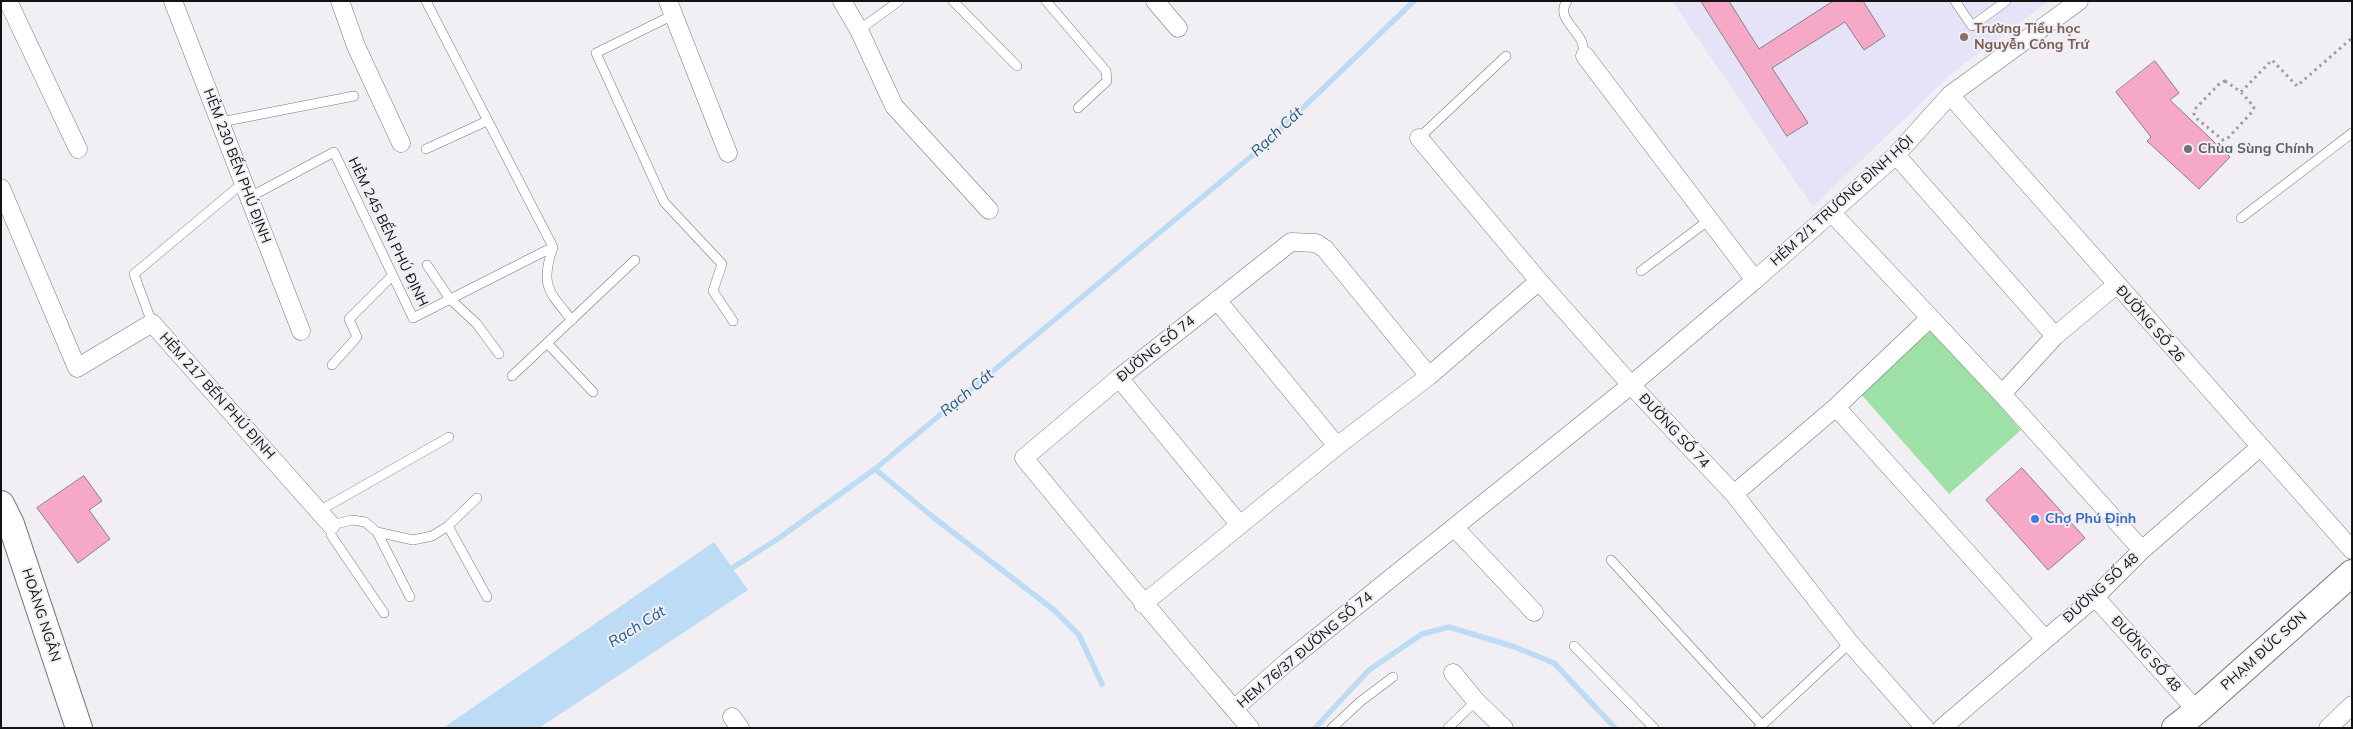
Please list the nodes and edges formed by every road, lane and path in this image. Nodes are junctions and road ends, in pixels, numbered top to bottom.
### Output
1 (8, 1) edge
2 (173, 1) edge
3 (340, 1) edge
4 (426, 1) edge
5 (842, 1) edge
6 (899, 1) edge
7 (953, 1) edge
8 (1046, 1) edge
9 (1155, 1) edge
10 (1567, 1) edge
11 (1955, 1) edge
12 (2006, 1) edge
13 (2079, 1) edge
14 (670, 8) edge
15 (1178, 28) dead end
16 (859, 30) junction
17 (2352, 38) edge
18 (1506, 56) dead end
19 (1585, 56) joint
20 (1017, 66) dead end
21 (2241, 92) junction
22 (354, 96) dead end
23 (1950, 96) junction
24 (1078, 108) dead end
25 (488, 120) junction
26 (220, 122) junction
27 (2352, 133) edge
28 (1419, 138) joint
29 (401, 143) dead end
30 (78, 149) dead end
31 (426, 149) dead end
32 (728, 153) dead end
33 (1896, 155) junction
34 (1, 188) edge
35 (247, 190) junction
36 (989, 210) dead end
37 (1832, 213) junction
38 (2241, 218) dead end
39 (1709, 220) junction
40 (552, 247) junction
41 (635, 260) dead end
42 (427, 265) dead end
43 (1641, 271) dead end
44 (392, 276) junction
45 (1755, 280) junction
46 (1539, 282) junction
47 (2116, 285) junction
48 (450, 299) junction
49 (1217, 300) junction
50 (1930, 318) junction
51 (572, 320) junction
52 (733, 322) dead end
53 (152, 323) junction
54 (301, 331) dead end
55 (2054, 336) junction
56 (548, 344) junction
57 (499, 354) dead end
58 (332, 365) dead end
59 (512, 376) dead end
60 (1429, 376) junction
61 (1119, 378) junction
62 (1632, 385) junction
63 (593, 392) dead end
64 (2002, 394) junction
65 (1836, 407) junction
66 (448, 437) dead end
67 (1337, 446) junction
68 (2259, 448) junction
69 (1024, 458) joint
70 (1734, 494) junction
71 (477, 498) dead end
72 (1, 504) edge
73 (319, 511) junction
74 (1239, 524) junction
75 (331, 525) junction
76 (448, 526) junction
77 (1455, 528) junction
78 (377, 532) junction
79 (2142, 550) junction
80 (2352, 550) edge
81 (1611, 560) dead end
82 (2352, 574) edge
83 (410, 597) dead end
84 (486, 597) dead end
85 (2095, 597) junction
86 (1143, 604) junction
87 (1534, 612) dead end
88 (384, 613) dead end
89 (2044, 638) junction
90 (1850, 643) junction
91 (1574, 646) dead end
92 (1453, 674) dead end
93 (1393, 677) dead end
94 (1476, 701) junction
95 (2352, 706) edge
96 (1234, 709) junction
97 (2197, 711) junction
98 (1760, 726) edge
99 (79, 728) edge
100 (1250, 728) edge
101 (1332, 728) edge
102 (1448, 728) edge
103 (1504, 728) edge
104 (1654, 728) edge
105 (1925, 728) edge
106 (1942, 728) edge
107 (2175, 728) edge
108 (2328, 728) edge

1 - 30 street
2 - 26 street, HẺM 230 BẾN PHÚ ĐỊNH
3 - 29 street
4 - 25 lane
5 - 16 street
6 - 16 lane
7 - 20 lane
8 - 24 lane
9 - 15 street
10 - 19 lane
11 - 12 lane
13 - 23 street, HẺM 2/1 TRƯƠNG ĐÌNH HỘI
14 - 32 street
14 - 52 lane
16 - 36 street
17 - 21 path
18 - 28 lane
19 - 39 street
21 - 21 path
22 - 26 lane
23 - 33 street, HẺM 2/1 TRƯƠNG ĐÌNH HỘI
23 - 47 street, ĐƯỜNG SỐ 26
25 - 31 lane
25 - 40 lane
26 - 35 street, HẺM 230 BẾN PHÚ ĐỊNH
27 - 38 lane
28 - 46 street, ĐƯỜNG SỐ 74
33 - 37 street, HẺM 2/1 TRƯƠNG ĐÌNH HỘI
33 - 55 street
34 - 53 street, HẺM 217 BẾN PHÚ ĐỊNH
35 - 44 lane, HẺM 245 BẾN PHÚ ĐỊNH
35 - 53 lane
35 - 54 street, HẺM 230 BẾN PHÚ ĐỊNH
37 - 45 street, HẺM 2/1 TRƯƠNG ĐÌNH HỘI
37 - 50 street
39 - 43 lane
39 - 45 street
40 - 48 lane, HẺM 245 BẾN PHÚ ĐỊNH
40 - 51 lane
41 - 51 lane
42 - 48 lane
44 - 48 lane, HẺM 245 BẾN PHÚ ĐỊNH
44 - 58 lane
45 - 62 street, HẺM 2/1 TRƯƠNG ĐÌNH HỘI
46 - 60 street
46 - 62 street, ĐƯỜNG SỐ 74
47 - 55 street
47 - 68 street, ĐƯỜNG SỐ 26
48 - 57 lane
49 - 60 street, ĐƯỜNG SỐ 74
49 - 61 street, ĐƯỜNG SỐ 74
49 - 67 street
50 - 64 street
50 - 65 street
51 - 56 lane
53 - 73 street, HẺM 217 BẾN PHÚ ĐỊNH
55 - 64 street
56 - 59 lane
56 - 63 lane
60 - 67 street
61 - 69 street, ĐƯỜNG SỐ 74
61 - 74 street
62 - 70 street, ĐƯỜNG SỐ 74
62 - 77 street, HEM 76/37 ĐƯỜNG SỐ 74
64 - 79 street
65 - 70 street
65 - 89 street
66 - 73 lane
67 - 74 street
68 - 79 street, ĐƯỜNG SỐ 48
68 - 80 street, ĐƯỜNG SỐ 26
69 - 86 street, HEM 76/37 ĐƯỜNG SỐ 74
70 - 90 street, ĐƯỜNG SỐ 74
71 - 76 lane
72 - 99 street, HOÀNG NGÂN
73 - 75 street, HẺM 217 BẾN PHÚ ĐỊNH
74 - 86 street
75 - 78 lane
75 - 88 lane
76 - 78 lane
76 - 84 lane
77 - 87 street
77 - 96 street, HEM 76/37 ĐƯỜNG SỐ 74
78 - 83 lane
79 - 85 street, ĐƯỜNG SỐ 48
81 - 98 lane
82 - 97 street, PHẠM ĐỨC SƠN
85 - 89 street, ĐƯỜNG SỐ 48
85 - 97 street, ĐƯỜNG SỐ 48
86 - 96 street, HEM 76/37 ĐƯỜNG SỐ 74
89 - 106 street, ĐƯỜNG SỐ 48
90 - 98 lane
90 - 105 street, ĐƯỜNG SỐ 74
91 - 104 lane
92 - 94 street
93 - 101 lane
94 - 102 lane
94 - 103 street
95 - 108 street
96 - 100 street
97 - 107 street, PHẠM ĐỨC SƠN

